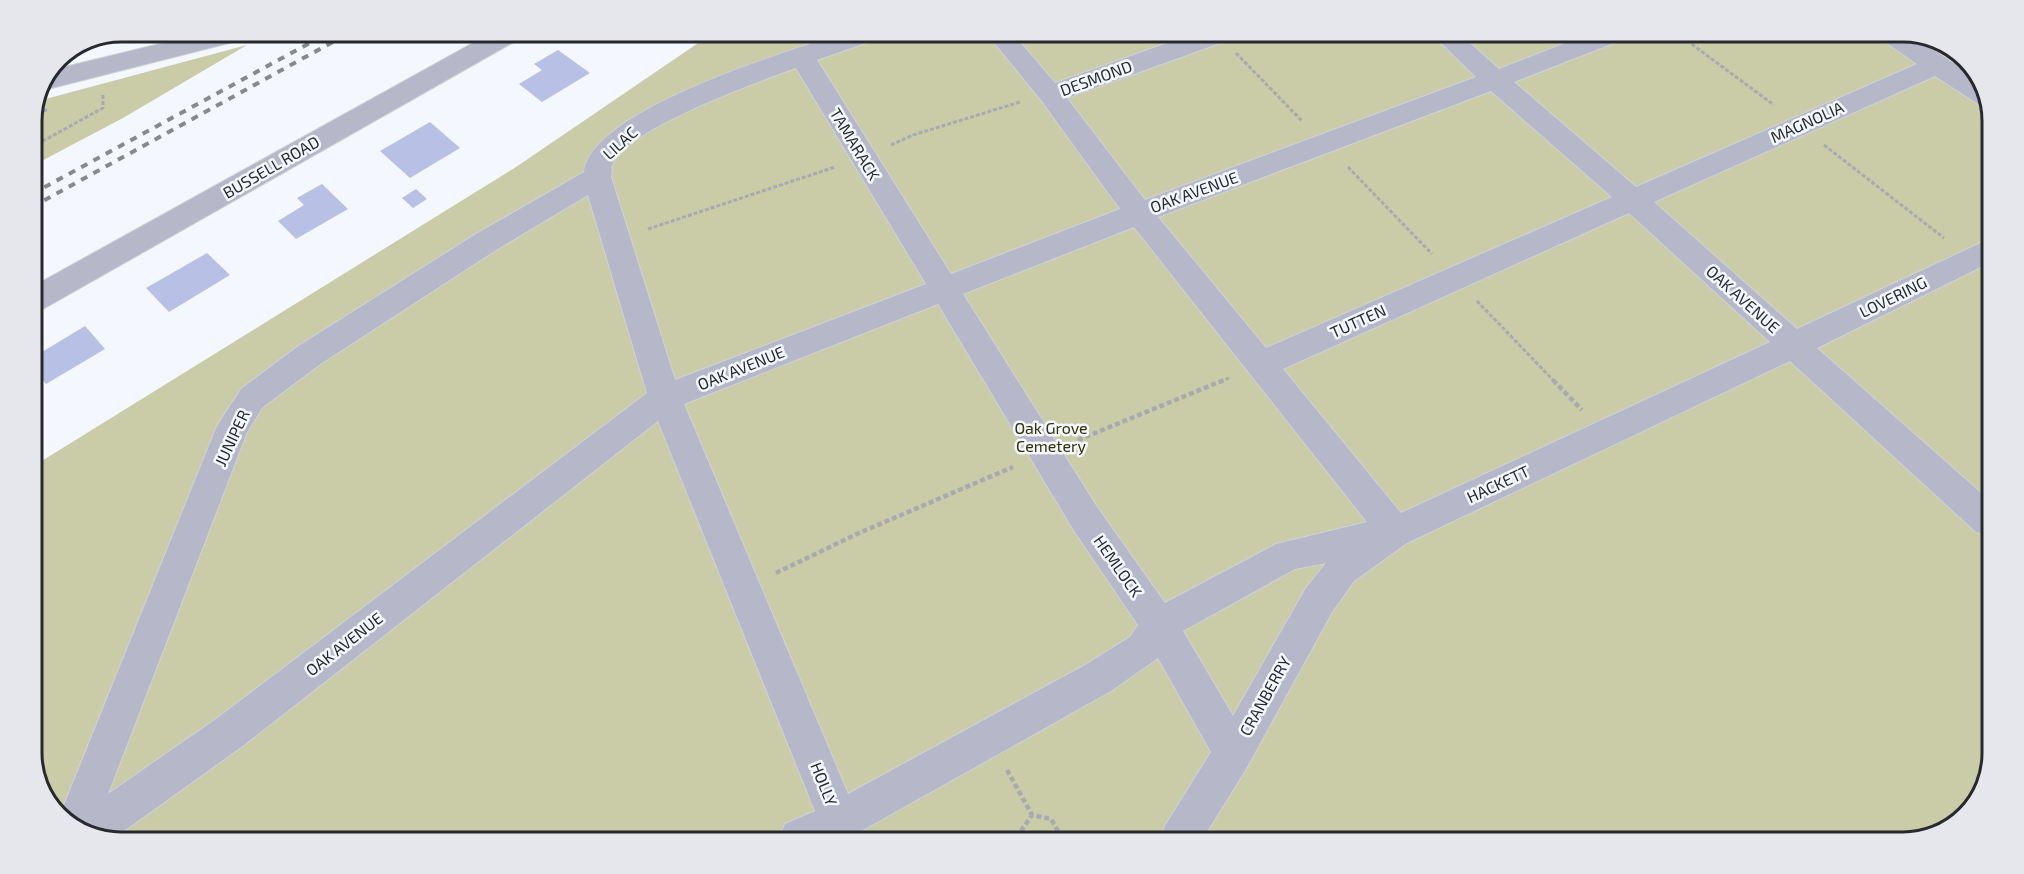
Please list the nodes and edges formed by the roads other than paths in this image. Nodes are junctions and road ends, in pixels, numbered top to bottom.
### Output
1 (201, 42) edge
2 (494, 42) edge
3 (843, 42) edge
4 (1006, 42) edge
5 (1197, 42) edge
6 (1453, 42) edge
7 (1592, 42) edge
8 (1903, 42) edge
9 (802, 57) junction
10 (1937, 65) junction
11 (55, 78) edge
12 (1495, 80) junction
13 (1976, 91) edge
14 (1050, 94) junction
15 (597, 177) junction
16 (1632, 200) junction
17 (1139, 213) junction
18 (1981, 254) edge
19 (942, 289) junction
20 (42, 295) edge
21 (1794, 345) junction
22 (1262, 364) junction
23 (665, 398) junction
24 (1982, 515) edge
25 (1395, 532) junction
26 (1159, 625) junction
27 (1233, 753) junction
28 (78, 819) edge
29 (95, 827) edge
30 (843, 830) edge
31 (1184, 832) edge

1 - 11 street
2 - 20 street, BUSSELL ROAD
3 - 9 street
4 - 14 street
5 - 14 street, DESMOND
6 - 12 street, OAK AVENUE
7 - 12 street, OAK AVENUE
8 - 10 street
9 - 15 street, LILAC
9 - 19 street, TAMARACK
10 - 13 street
10 - 16 street, MAGNOLIA
12 - 16 street, OAK AVENUE
12 - 17 street, OAK AVENUE
14 - 17 street, DESMOND
15 - 23 street, LILAC
15 - 28 street, JUNIPER
16 - 21 street, OAK AVENUE
16 - 22 street, TUTTEN
17 - 19 street, OAK AVENUE
17 - 22 street
18 - 21 street, LOVERING
19 - 23 street, OAK AVENUE
19 - 26 street, HEMLOCK
21 - 24 street, OAK AVENUE
21 - 25 street, HACKETT
22 - 25 street
23 - 29 street, OAK AVENUE
23 - 30 street, HOLLY
25 - 26 street
25 - 27 street, CRANBERRY
26 - 27 street, CRANBERRY
26 - 30 street, HOLLY
27 - 31 street

